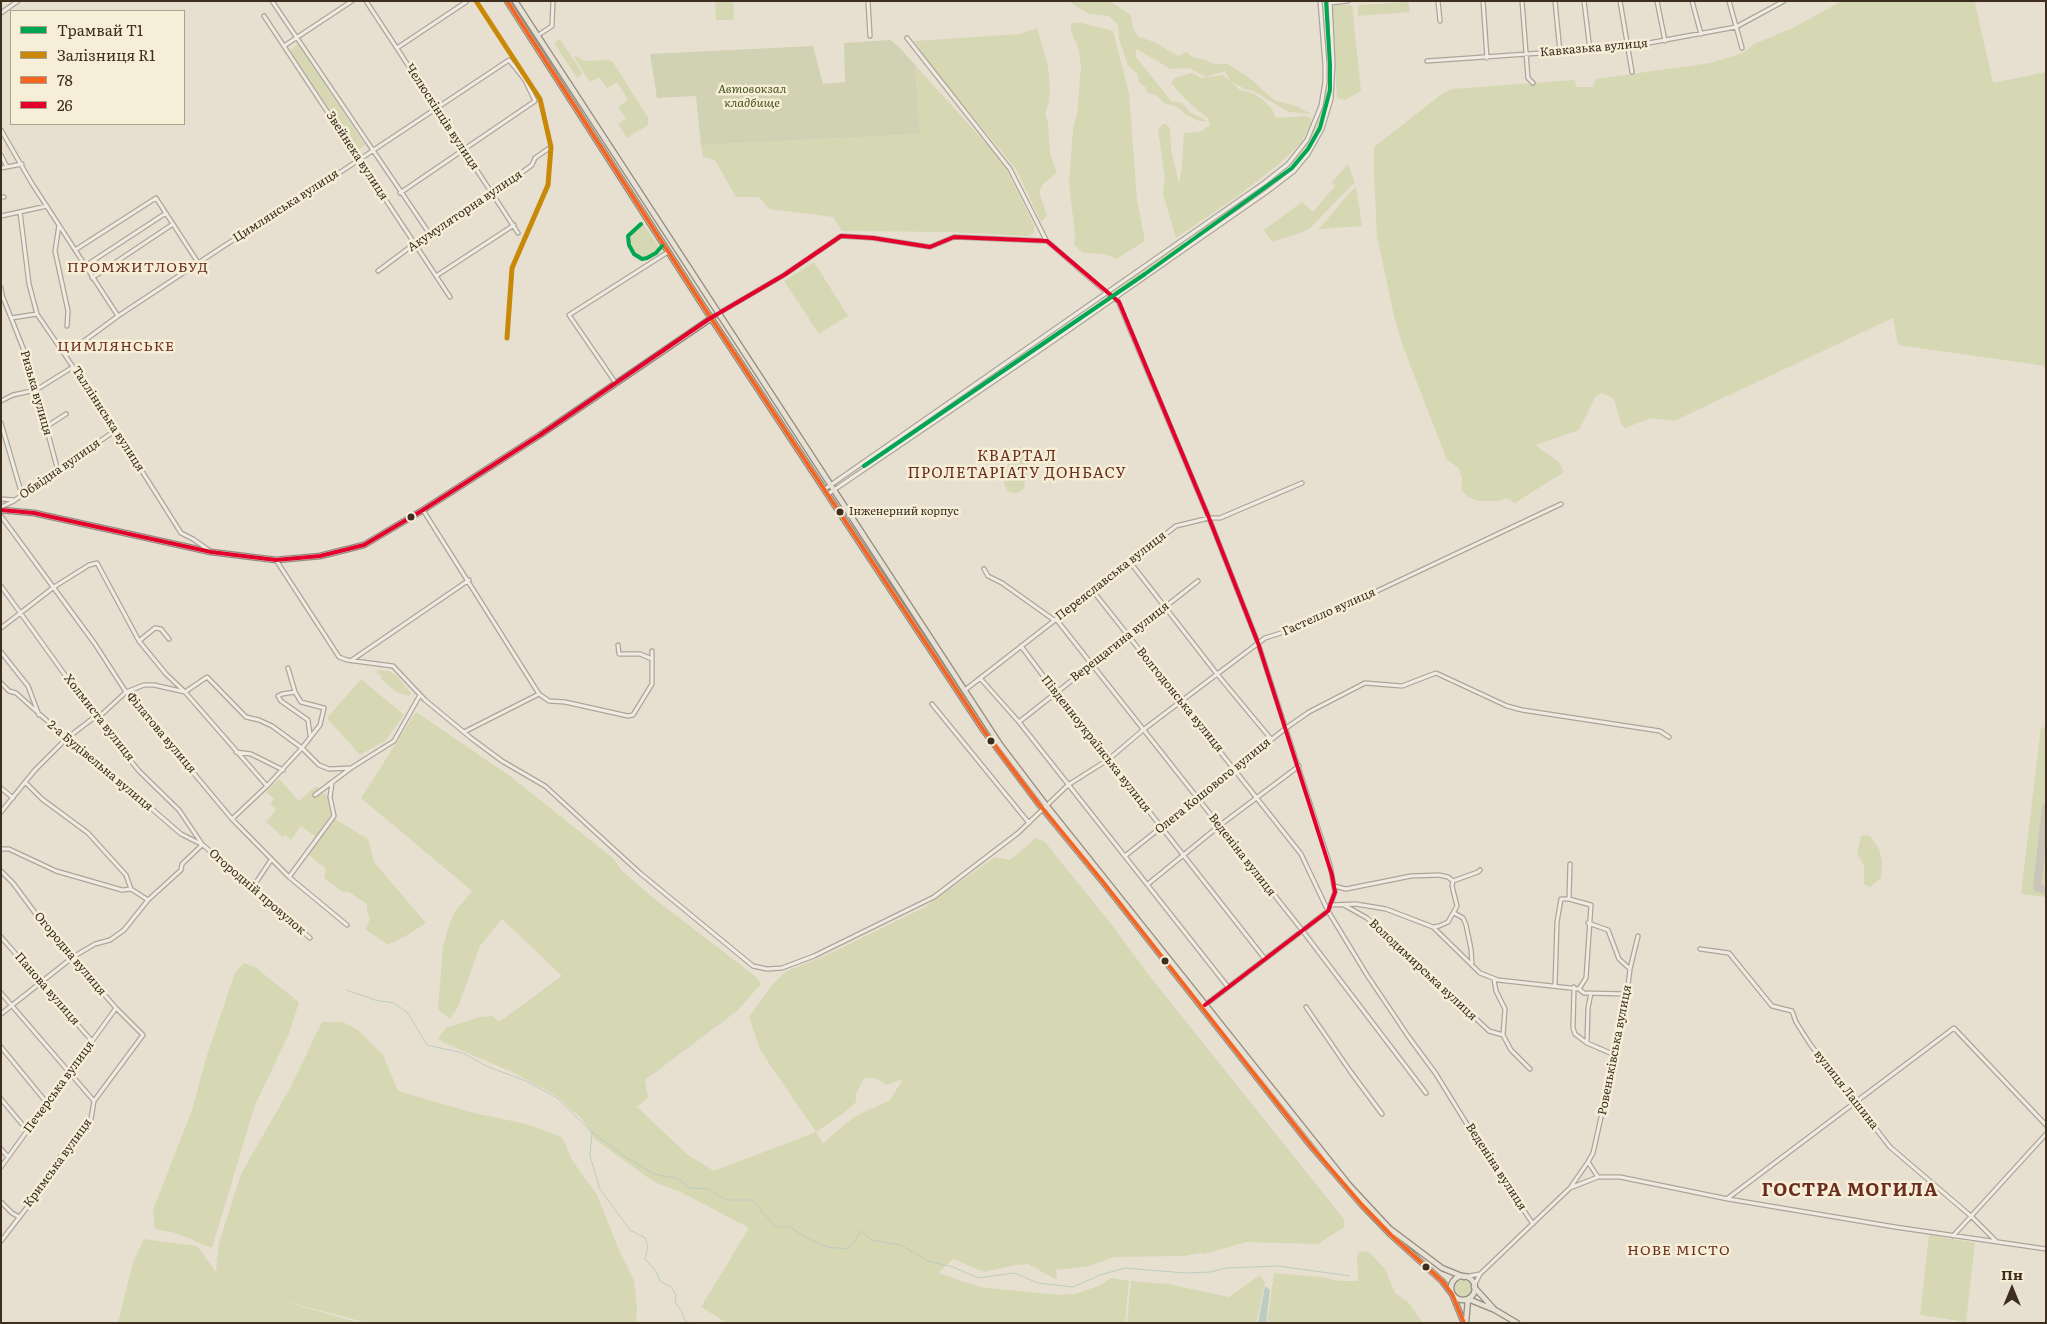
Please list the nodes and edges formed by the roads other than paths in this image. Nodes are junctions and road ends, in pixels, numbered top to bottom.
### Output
1 (18, 1) edge
2 (272, 1) edge
3 (352, 1) edge
4 (366, 1) edge
5 (507, 1) edge
6 (514, 1) edge
7 (553, 1) edge
8 (868, 1) edge
9 (1320, 1) edge
10 (1348, 1) edge
11 (1438, 1) edge
12 (1483, 1) edge
13 (1522, 1) edge
14 (1555, 1) edge
15 (1584, 1) edge
16 (1620, 1) edge
17 (1657, 1) edge
18 (1692, 1) edge
19 (1729, 1) edge
20 (1771, 1) edge
21 (1784, 1) edge
22 (466, 2) edge
23 (1330, 2) edge
24 (1773, 7) junction
25 (1, 12) edge
26 (264, 16) dead end
27 (1440, 21) dead end
28 (1736, 27) junction
29 (1700, 34) junction
30 (537, 36) junction
31 (870, 36) dead end
32 (296, 37) junction
33 (907, 38) dead end
34 (1665, 41) junction
35 (284, 46) junction
36 (1324, 46) junction
37 (1332, 46) junction
38 (1627, 47) junction
39 (397, 48) junction
40 (1742, 48) dead end
41 (1590, 50) junction
42 (1560, 52) junction
43 (1526, 55) junction
44 (1486, 58) junction
45 (1427, 61) dead end
46 (1333, 64) junction
47 (1324, 65) junction
48 (1632, 72) dead end
49 (1533, 83) dead end
50 (436, 108) junction
51 (1, 130) edge
52 (548, 149) dead end
53 (372, 150) junction
54 (464, 150) junction
55 (1, 155) edge
56 (360, 159) junction
57 (22, 164) junction
58 (1288, 164) junction
59 (7, 167) junction
60 (1, 168) edge
61 (1294, 170) junction
62 (1264, 184) junction
63 (1268, 192) junction
64 (400, 193) junction
65 (493, 194) junction
66 (47, 206) junction
67 (20, 212) junction
68 (166, 213) junction
69 (1, 216) edge
70 (59, 224) junction
71 (173, 224) junction
72 (514, 225) junction
73 (429, 232) junction
74 (518, 233) dead end
75 (1047, 240) junction
76 (415, 244) junction
77 (75, 250) junction
78 (669, 252) junction
79 (199, 264) junction
80 (85, 266) junction
81 (378, 271) dead end
82 (436, 276) junction
83 (92, 278) junction
84 (1, 288) edge
85 (1107, 293) junction
86 (450, 297) dead end
87 (1115, 298) junction
88 (719, 313) junction
89 (37, 314) junction
90 (118, 316) junction
91 (11, 318) junction
92 (712, 318) junction
93 (67, 326) dead end
94 (65, 355) junction
95 (73, 367) junction
96 (615, 382) junction
97 (36, 390) junction
98 (1, 401) edge
99 (66, 414) dead end
100 (1, 424) edge
101 (46, 427) junction
102 (116, 430) junction
103 (864, 460) junction
104 (869, 467) junction
105 (58, 471) junction
106 (1302, 483) dead end
107 (829, 490) junction
108 (22, 495) junction
109 (1, 499) edge
110 (15, 500) junction
111 (1561, 504) dead end
112 (1, 509) edge
113 (423, 510) junction
114 (1, 516) edge
115 (1209, 518) junction
116 (211, 552) junction
117 (276, 560) junction
118 (1130, 562) junction
119 (984, 569) dead end
120 (469, 580) junction
121 (1198, 581) dead end
122 (1, 586) edge
123 (54, 587) junction
124 (1093, 590) junction
125 (1165, 607) junction
126 (20, 614) junction
127 (1055, 620) junction
128 (1, 628) edge
129 (1128, 636) junction
130 (169, 639) dead end
131 (139, 641) junction
132 (1258, 643) junction
133 (618, 645) dead end
134 (1021, 646) junction
135 (652, 651) dead end
136 (1, 652) edge
137 (652, 659) junction
138 (352, 661) junction
139 (1092, 664) junction
140 (288, 668) dead end
141 (1217, 674) junction
142 (980, 678) junction
143 (1, 683) edge
144 (964, 691) junction
145 (126, 692) junction
146 (185, 692) junction
147 (295, 692) junction
148 (1056, 693) junction
149 (540, 694) junction
150 (420, 695) junction
151 (1181, 702) junction
152 (932, 704) dead end
153 (40, 715) junction
154 (96, 718) junction
155 (1019, 722) junction
156 (1286, 728) junction
157 (1143, 730) junction
158 (464, 732) junction
159 (310, 735) junction
160 (1669, 737) dead end
161 (66, 739) junction
162 (1271, 739) junction
163 (302, 748) junction
164 (235, 752) junction
165 (1109, 759) junction
166 (1299, 766) junction
167 (352, 768) junction
168 (1234, 768) junction
169 (283, 770) junction
170 (25, 782) junction
171 (332, 782) junction
172 (1068, 785) junction
173 (267, 786) junction
174 (1, 788) edge
175 (315, 795) dead end
176 (1256, 797) junction
177 (13, 798) junction
178 (1197, 798) junction
179 (1045, 807) junction
180 (1, 812) edge
181 (232, 819) junction
182 (1029, 823) junction
183 (1219, 826) junction
184 (1161, 828) junction
185 (203, 845) junction
186 (1, 849) edge
187 (1125, 856) junction
188 (1183, 856) junction
189 (271, 860) junction
190 (1570, 864) dead end
191 (1480, 870) dead end
192 (1, 871) edge
193 (289, 877) junction
194 (1453, 881) junction
195 (1148, 884) junction
196 (1334, 886) junction
197 (253, 887) junction
198 (131, 889) junction
199 (1569, 899) junction
200 (148, 900) junction
201 (1342, 904) junction
202 (1330, 905) junction
203 (1328, 911) junction
204 (1454, 912) junction
205 (1588, 923) junction
206 (347, 925) dead end
207 (1433, 927) junction
208 (1302, 930) junction
209 (1638, 936) dead end
210 (1, 937) edge
211 (310, 938) dead end
212 (1700, 949) dead end
213 (73, 957) junction
214 (1265, 959) junction
215 (1472, 963) junction
216 (1630, 969) junction
217 (1494, 978) junction
218 (41, 982) junction
219 (1555, 986) junction
220 (1228, 987) junction
221 (1574, 987) junction
222 (1579, 989) junction
223 (1, 993) edge
224 (1591, 993) junction
225 (1627, 994) junction
226 (12, 1006) junction
227 (1206, 1006) junction
228 (1306, 1007) dead end
229 (116, 1008) junction
230 (1, 1014) edge
231 (142, 1034) joint
232 (1503, 1035) junction
233 (92, 1041) junction
234 (1587, 1043) junction
235 (1, 1048) edge
236 (1615, 1055) junction
237 (1530, 1069) dead end
238 (69, 1074) junction
239 (1426, 1093) dead end
240 (1, 1099) edge
241 (94, 1101) junction
242 (1856, 1102) junction
243 (47, 1103) junction
244 (1382, 1114) dead end
245 (2046, 1125) edge
246 (27, 1130) junction
247 (2046, 1134) edge
248 (1, 1148) edge
249 (8, 1157) junction
250 (1588, 1162) junction
251 (1, 1167) edge
252 (1598, 1177) junction
253 (1570, 1188) junction
254 (1728, 1199) junction
255 (1, 1202) edge
256 (19, 1217) junction
257 (1972, 1217) junction
258 (1533, 1224) junction
259 (1953, 1236) junction
260 (1, 1241) edge
261 (1997, 1242) junction
262 (2046, 1249) edge
263 (1480, 1274) junction
264 (1464, 1277) junction
265 (1474, 1286) junction
266 (1452, 1294) junction
267 (1468, 1299) junction
268 (1495, 1310) junction
269 (1465, 1323) edge
270 (1517, 1323) edge

1 - 25 street
2 - 32 street, Звейнека вулиця
3 - 32 street
4 - 39 street, Челюскінців вулиця
5 - 78 main road
6 - 30 main road
7 - 30 street
8 - 31 street
9 - 36 street
10 - 23 street
11 - 27 street
12 - 44 street
13 - 43 street
14 - 42 street
15 - 41 street
16 - 38 street
17 - 34 street
18 - 29 street
19 - 28 street
20 - 24 street
21 - 24 street, Кавказька вулиця
22 - 39 street
23 - 37 street
24 - 28 street, Кавказька вулиця
26 - 35 street, Звейнека вулиця
28 - 29 street, Кавказька вулиця
28 - 40 street
29 - 34 street, Кавказька вулиця
30 - 88 main road
32 - 35 street
32 - 53 street, Звейнека вулиця
33 - 75 street
34 - 38 street, Кавказька вулиця
35 - 56 street, Звейнека вулиця
36 - 37 street
36 - 47 street
37 - 46 street
38 - 41 street, Кавказька вулиця
38 - 48 street
39 - 50 street, Челюскінців вулиця
41 - 42 street, Кавказька вулиця
42 - 43 street, Кавказька вулиця
43 - 44 street, Кавказька вулиця
43 - 49 street
44 - 45 street, Кавказька вулиця
46 - 47 street
46 - 61 street
47 - 58 street
50 - 53 street, Цимлянська вулиця
50 - 54 street, Челюскінців вулиця
50 - 54 street, Цимлянська вулиця
51 - 57 street
52 - 65 street, Акумуляторна вулиця
53 - 56 street, Цимлянська вулиця
53 - 64 street, Звейнека вулиця
54 - 64 street
54 - 65 street, Челюскінців вулиця
55 - 59 street
56 - 76 street, Звейнека вулиця
56 - 79 street, Цимлянська вулиця
57 - 59 street
57 - 66 street
58 - 61 street
58 - 62 street
59 - 60 street
61 - 63 street
62 - 63 street
62 - 85 street
63 - 87 street
64 - 73 street, Звейнека вулиця
65 - 72 street, Челюскінців вулиця
65 - 73 street, Акумуляторна вулиця
66 - 67 street
66 - 70 street
67 - 69 street
67 - 89 street, Талліннська вулиця
68 - 71 street
68 - 77 street
68 - 80 street
70 - 77 street
70 - 93 street
71 - 79 street
71 - 83 street
72 - 74 street, Челюскінців вулиця
72 - 82 street
73 - 76 street, Акумуляторна вулиця
75 - 85 street
75 - 88 street
76 - 81 street, Акумуляторна вулиця
76 - 82 street, Звейнека вулиця
77 - 80 street
78 - 92 main road
78 - 96 street
79 - 90 street, Цимлянська вулиця
80 - 83 street
82 - 86 street, Звейнека вулиця
83 - 90 street
84 - 91 street, Ризька вулиця
85 - 87 street
85 - 103 street
87 - 104 street
87 - 115 street
88 - 92 main road
88 - 107 main road
89 - 91 street
89 - 94 street, Талліннська вулиця
90 - 94 street, Цимлянська вулиця
91 - 97 street, Ризька вулиця
92 - 96 main road
92 - 107 main road
94 - 95 street, Талліннська вулиця
95 - 97 street
95 - 102 street, Талліннська вулиця
96 - 113 main road
97 - 98 street
97 - 101 street, Ризька вулиця
99 - 101 street
100 - 108 street
101 - 105 street, Ризька вулиця
102 - 105 street, Обвідна вулиця
102 - 116 street, Талліннська вулиця
103 - 104 street
103 - 107 street
104 - 107 street
105 - 108 street, Обвідна вулиця
106 - 115 street, Переяславська вулиця
107 - 144 main road
107 - 179 main road
108 - 110 street, Обвідна вулиця
109 - 110 street, Обвідна вулиця
110 - 112 street
111 - 132 street, Гастелло вулиця
112 - 116 main road
113 - 117 main road
113 - 120 street
114 - 123 street, Філатова вулиця
115 - 118 street, Переяславська вулиця
115 - 132 street
116 - 117 main road
117 - 138 street
118 - 124 street, Переяславська вулиця
118 - 125 street
119 - 127 street, Веденіна вулиця
120 - 138 street
120 - 149 street
121 - 125 street, Верещагина вулиця
122 - 126 street, Холмиста вулиця
123 - 126 street
123 - 131 street
123 - 145 street, Філатова вулиця
124 - 127 street, Переяславська вулиця
124 - 129 street, Волгодонська вулиця
125 - 129 street, Верещагина вулиця
125 - 141 street
126 - 128 street
126 - 154 street, Холмиста вулиця
127 - 134 street, Переяславська вулиця
127 - 139 street, Веденіна вулиця
129 - 139 street, Верещагина вулиця
129 - 151 street, Волгодонська вулиця
130 - 131 street
131 - 146 street
132 - 141 street, Гастелло вулиця
132 - 156 street
133 - 137 street
134 - 142 street, Переяславська вулиця
134 - 148 street, Південноукраїнська вулиця
135 - 137 street
136 - 153 street
137 - 149 street
138 - 150 street, Гастелло вулиця
139 - 148 street, Верещагина вулиця
139 - 157 street, Веденіна вулиця
140 - 147 street
141 - 151 street, Гастелло вулиця
141 - 162 street
142 - 144 street, Переяславська вулиця
142 - 155 street
143 - 153 street, 2-а Будівельна вулиця
144 - 179 main road
145 - 146 street
145 - 154 street
145 - 181 street, Філатова вулиця
146 - 163 street
146 - 164 street
147 - 159 street
147 - 159 street
148 - 155 street, Верещагина вулиця
148 - 165 street, Південноукраїнська вулиця
149 - 158 street
150 - 158 street, Гастелло вулиця
150 - 167 street
151 - 157 street, Гастелло вулиця
151 - 168 street, Волгодонська вулиця
152 - 182 street
153 - 161 street, 2-а Будівельна вулиця
154 - 161 street
154 - 185 street, Холмиста вулиця
155 - 172 street
156 - 160 street, Олега Кошового вулиця
156 - 162 street, Олега Кошового вулиця
156 - 166 street
157 - 165 street, Гастелло вулиця
157 - 178 street, Веденіна вулиця
158 - 182 street, Гастелло вулиця
159 - 163 street
161 - 170 street
161 - 185 street, 2-а Будівельна вулиця
162 - 168 street, Олега Кошового вулиця
163 - 167 street
163 - 169 street
164 - 169 street
164 - 173 street
165 - 172 street, Гастелло вулиця
165 - 184 street, Південноукраїнська вулиця
166 - 176 street
166 - 196 street
167 - 171 street
168 - 176 street, Волгодонська вулиця
168 - 178 street, Олега Кошового вулиця
169 - 173 street
170 - 177 street
170 - 198 street
171 - 175 street
171 - 193 street
172 - 179 street, Гастелло вулиця
172 - 187 street
173 - 181 street
174 - 177 street
176 - 183 street
176 - 203 street, Волгодонська вулиця
177 - 180 street
178 - 183 street, Веденіна вулиця
178 - 184 street, Олега Кошового вулиця
179 - 182 street, Гастелло вулиця
179 - 227 main road
179 - 266 main road
181 - 189 street, Філатова вулиця
183 - 188 street
183 - 208 street, Веденіна вулиця
184 - 187 street, Олега Кошового вулиця
184 - 188 street, Південноукраїнська вулиця
185 - 197 street, Огородній провулок
185 - 200 street, Огородній провулок
186 - 198 street
187 - 195 street
188 - 195 street
188 - 214 street, Південноукраїнська вулиця
189 - 193 street, Філатова вулиця
189 - 197 street
190 - 199 street
191 - 194 street
192 - 213 street, Огородна вулиця
193 - 206 street, Філатова вулиця
194 - 196 street
194 - 204 street
195 - 220 street
196 - 202 street
197 - 211 street, Огородній провулок
198 - 200 street
199 - 205 street
199 - 219 street
200 - 213 street, Огородній провулок
201 - 202 street
201 - 207 street
201 - 232 street, Володимирська вулиця
202 - 203 street
203 - 208 street
203 - 258 street, Веденіна вулиця
204 - 207 street
204 - 215 street
205 - 216 street
205 - 222 street
207 - 215 street
208 - 214 street
208 - 239 street, Веденіна вулиця
209 - 216 street, Ровеньківська вулиця
210 - 218 street, Панова вулиця
212 - 242 street, вулиця Лашина
213 - 218 street, Огородній провулок
213 - 229 street, Огородна вулиця
214 - 220 street
215 - 217 street
216 - 225 street, Ровеньківська вулиця
217 - 219 street
217 - 232 street
218 - 226 street, Огородній провулок
218 - 233 street, Панова вулиця
219 - 221 street
220 - 227 street
221 - 222 street
221 - 234 street
222 - 224 street
223 - 226 street
224 - 225 street
224 - 234 street
225 - 236 street, Ровеньківська вулиця
226 - 230 street, Огородній провулок
226 - 238 street
227 - 264 main road
228 - 244 street
229 - 231 street, Огородна вулиця
229 - 233 street, Печерська вулиця
231 - 241 street, Кримська вулиця
232 - 237 street
233 - 238 street, Печерська вулиця
234 - 236 street
235 - 243 street
236 - 250 street, Ровеньківська вулиця
238 - 241 street
238 - 243 street, Печерська вулиця
240 - 246 street
241 - 256 street, Кримська вулиця
242 - 245 street
242 - 254 street
242 - 257 street, вулиця Лашина
243 - 246 street, Печерська вулиця
246 - 249 street, Печерська вулиця
247 - 257 street
248 - 249 street
249 - 251 street, Печерська вулиця
250 - 252 street
250 - 253 street, Ровеньківська вулиця
252 - 253 street, Ровеньківська вулиця
252 - 254 street
253 - 258 street, Ровеньківська вулиця
254 - 259 street
255 - 256 street
256 - 260 street, Кримська вулиця
257 - 259 street
257 - 261 street, вулиця Лашина
258 - 263 street, Ровеньківська вулиця
259 - 261 street
261 - 262 street
263 - 264 street
263 - 265 street, Ровеньківська вулиця
264 - 265 main road
264 - 266 main road
265 - 267 main road
265 - 268 main road
266 - 267 main road
266 - 269 main road
267 - 268 main road
267 - 269 main road
268 - 270 main road

